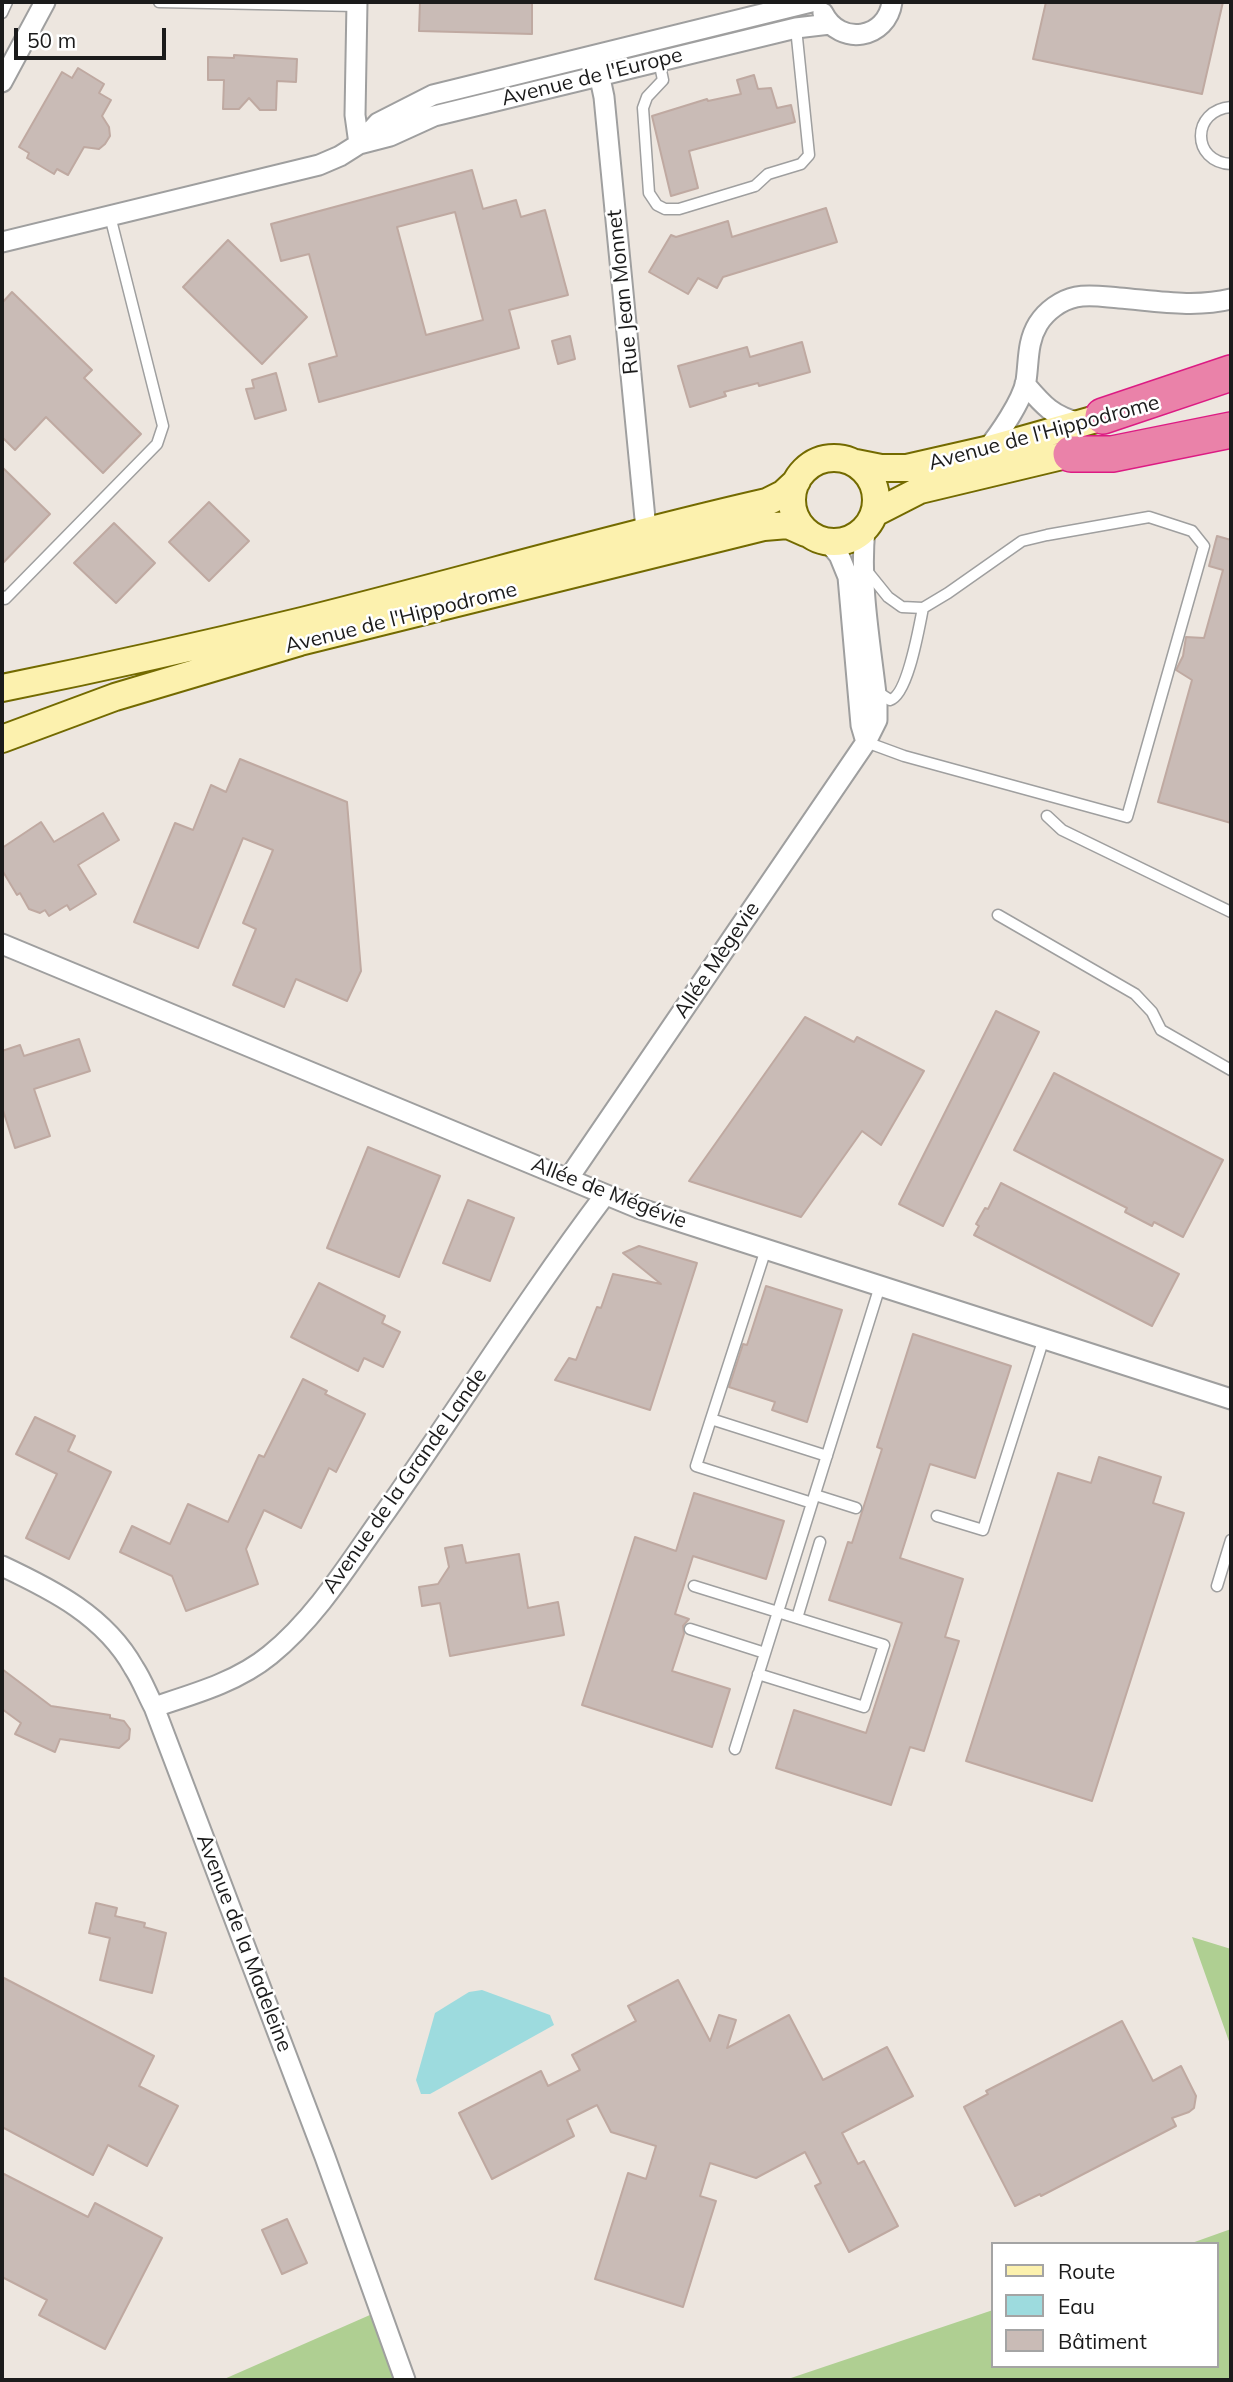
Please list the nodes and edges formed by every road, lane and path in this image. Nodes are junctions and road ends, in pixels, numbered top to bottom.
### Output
1 (7, 2) edge
2 (45, 2) edge
3 (159, 2) edge
4 (811, 2) edge
5 (821, 2) edge
6 (892, 2) edge
7 (357, 4) edge
8 (2, 13) edge
9 (830, 24) junction
10 (796, 27) junction
11 (659, 61) junction
12 (597, 65) junction
13 (2, 82) edge
14 (1231, 107) edge
15 (359, 144) junction
16 (1231, 164) edge
17 (110, 216) junction
18 (2, 242) edge
19 (1231, 299) edge
20 (1231, 373) edge
21 (1025, 384) junction
22 (1231, 384) edge
23 (1231, 418) edge
24 (1231, 430) edge
25 (1084, 431) junction
26 (986, 450) junction
27 (856, 463) junction
28 (797, 481) junction
29 (870, 521) junction
30 (646, 529) junction
31 (817, 537) junction
32 (863, 566) junction
33 (2, 596) edge
34 (923, 608) junction
35 (2, 688) edge
36 (876, 691) junction
37 (2, 739) edge
38 (866, 742) junction
39 (1047, 816) dead end
40 (1231, 912) edge
41 (998, 915) dead end
42 (2, 944) edge
43 (1231, 1070) edge
44 (568, 1179) junction
45 (604, 1195) junction
46 (766, 1249) junction
47 (880, 1286) junction
48 (1044, 1338) junction
49 (1231, 1399) edge
50 (711, 1419) junction
51 (827, 1456) junction
52 (813, 1499) junction
53 (856, 1508) dead end
54 (937, 1516) dead end
55 (1231, 1540) edge
56 (820, 1542) dead end
57 (2, 1566) edge
58 (694, 1586) dead end
59 (1217, 1586) dead end
60 (778, 1612) junction
61 (797, 1618) junction
62 (690, 1629) dead end
63 (765, 1653) junction
64 (758, 1674) junction
65 (154, 1707) junction
66 (735, 1749) dead end
67 (405, 2380) edge

1 - 8 lane
2 - 13 street
3 - 7 lane
4 - 12 street, Avenue de l'Europe
5 - 9 street
6 - 9 street
7 - 15 street
9 - 10 street, Avenue de l'Europe
10 - 11 street, Avenue de l'Europe
10 - 11 lane
11 - 12 street, Avenue de l'Europe
12 - 15 street, Avenue de l'Europe
12 - 30 street, Rue Jean Monnet
14 - 16 lane
15 - 17 street, Avenue de l'Europe
17 - 18 street, Avenue de l'Europe
17 - 33 lane
19 - 21 street
20 - 25 highway
21 - 25 street
21 - 26 street
22 - 25 main road, Avenue de l'Hippodrome
23 - 25 main road, Avenue de l'Hippodrome
24 - 25 highway
25 - 26 main road, Avenue de l'Hippodrome
25 - 29 main road, Avenue de l'Hippodrome
26 - 27 main road, Avenue de l'Hippodrome
27 - 28 main road
27 - 29 main road
28 - 30 main road, Avenue de l'Hippodrome
28 - 31 main road
29 - 31 main road
29 - 32 street, Allée Mègevie
30 - 35 main road, Avenue de l'Hippodrome
31 - 37 main road, Avenue de l'Hippodrome
31 - 38 street
32 - 34 lane
32 - 36 street, Allée Mègevie
34 - 36 lane
34 - 38 lane
36 - 38 street, Allée Mègevie
38 - 44 street, Allée Mègevie
39 - 40 lane
41 - 43 lane
42 - 44 street, Allée de Mégévie
44 - 45 street, Allée de Mégévie
45 - 46 street, Allée de Mégévie
45 - 65 street, Avenue de la Grande Lande
46 - 47 street, Allée de Mégévie
46 - 50 lane
47 - 48 street, Allée de Mégévie
47 - 51 lane
48 - 49 street, Allée de Mégévie
48 - 54 lane
50 - 51 lane
50 - 52 lane
51 - 52 lane
52 - 53 lane
52 - 60 lane
55 - 59 lane
56 - 61 lane
57 - 65 street, Avenue de la Madeleine
58 - 60 lane
60 - 61 lane
60 - 63 lane
61 - 64 lane
62 - 63 lane
63 - 64 lane
64 - 66 lane
65 - 67 street, Avenue de la Madeleine

